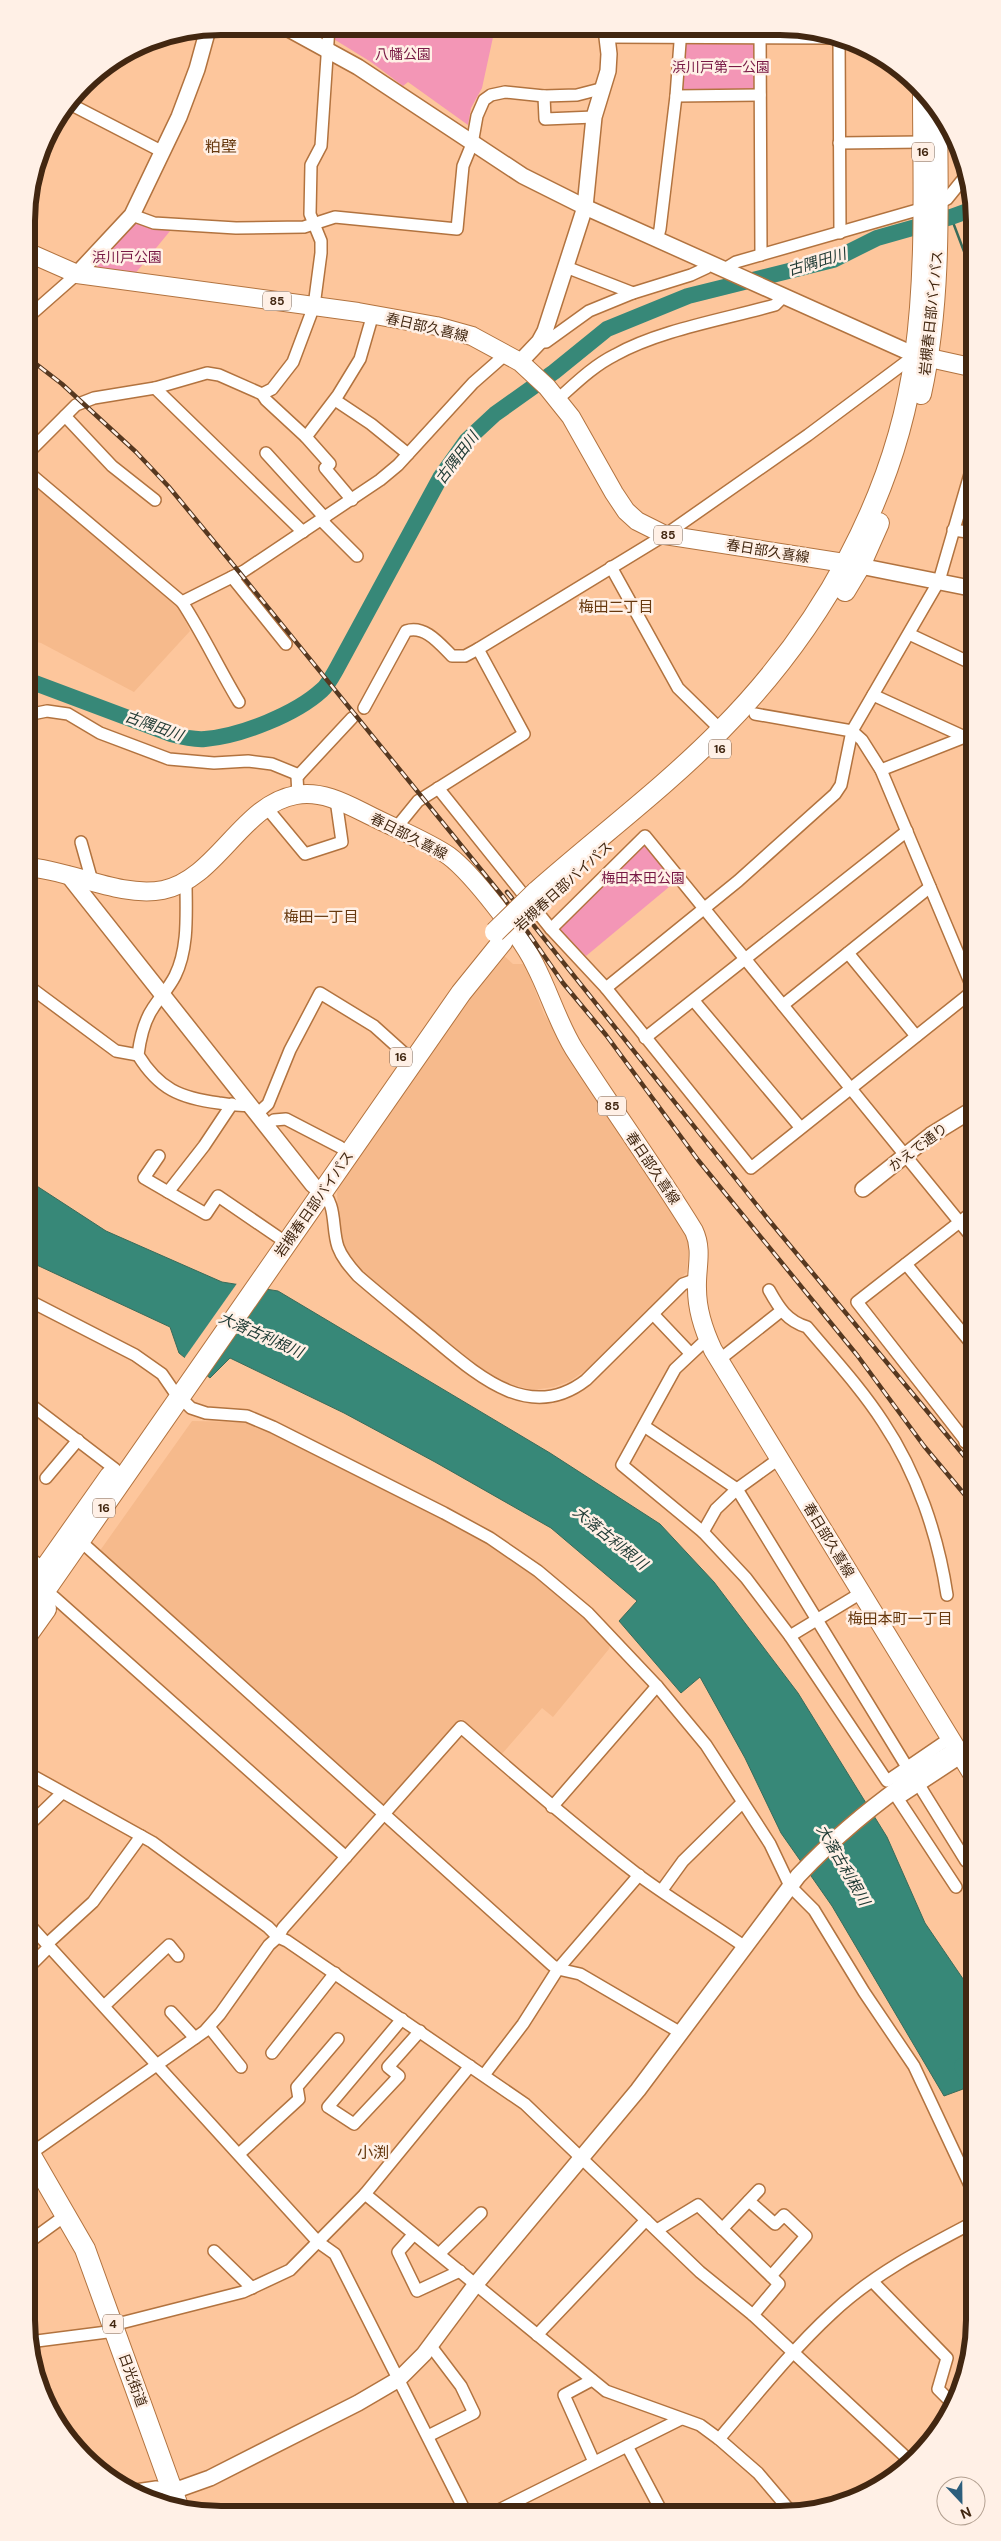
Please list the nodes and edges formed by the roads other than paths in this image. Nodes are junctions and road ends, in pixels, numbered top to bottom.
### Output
1 (206, 35) edge
2 (300, 35) edge
3 (328, 35) edge
4 (606, 35) edge
5 (681, 35) edge
6 (760, 35) edge
7 (780, 35) edge
8 (797, 36) edge
9 (840, 45) edge
10 (328, 50) junction
11 (604, 88) junction
12 (760, 95) junction
13 (544, 96) junction
14 (676, 96) junction
15 (923, 102) edge
16 (74, 106) edge
17 (594, 117) junction
18 (936, 120) edge
19 (923, 142) junction
20 (839, 143) junction
21 (472, 144) junction
22 (161, 151) junction
23 (961, 181) edge
24 (585, 207) junction
25 (931, 209) junction
26 (132, 215) junction
27 (314, 225) junction
28 (840, 233) junction
29 (657, 240) junction
30 (761, 255) junction
31 (35, 256) edge
32 (566, 267) junction
33 (721, 268) junction
34 (77, 274) junction
35 (633, 293) junction
36 (779, 294) junction
37 (314, 306) junction
38 (35, 311) edge
39 (373, 314) junction
40 (539, 342) junction
41 (922, 357) junction
42 (516, 360) junction
43 (966, 366) edge
44 (155, 388) junction
45 (262, 394) junction
46 (558, 399) junction
47 (335, 400) junction
48 (64, 416) junction
49 (306, 437) junction
50 (35, 446) edge
51 (266, 454) dead end
52 (408, 454) junction
53 (35, 477) edge
54 (966, 495) edge
55 (155, 500) dead end
56 (352, 500) junction
57 (323, 519) junction
58 (953, 530) junction
59 (303, 532) junction
60 (966, 532) edge
61 (665, 535) junction
62 (357, 556) dead end
63 (853, 564) junction
64 (611, 567) junction
65 (232, 577) junction
66 (939, 582) junction
67 (966, 587) edge
68 (182, 602) junction
69 (909, 634) junction
70 (286, 644) dead end
71 (478, 649) junction
72 (966, 662) edge
73 (873, 695) junction
74 (239, 702) dead end
75 (364, 708) dead end
76 (35, 713) edge
77 (756, 714) junction
78 (352, 718) dead end
79 (721, 730) junction
80 (852, 731) junction
81 (966, 733) edge
82 (966, 737) edge
83 (881, 770) junction
84 (299, 775) junction
85 (438, 788) junction
86 (298, 794) junction
87 (336, 800) junction
88 (266, 807) junction
89 (396, 828) junction
90 (907, 831) junction
91 (81, 842) dead end
92 (35, 869) edge
93 (68, 874) junction
94 (92, 881) junction
95 (186, 882) junction
96 (930, 887) junction
97 (540, 896) junction
98 (705, 909) junction
99 (551, 929) junction
100 (499, 937) junction
101 (848, 953) junction
102 (746, 960) junction
103 (966, 974) edge
104 (606, 988) junction
105 (35, 992) edge
106 (163, 994) junction
107 (966, 999) edge
108 (694, 1001) junction
109 (783, 1005) junction
110 (916, 1036) junction
111 (645, 1038) junction
112 (404, 1053) junction
113 (138, 1055) junction
114 (850, 1088) junction
115 (232, 1104) junction
116 (253, 1109) junction
117 (966, 1114) edge
118 (266, 1126) junction
119 (800, 1127) junction
120 (340, 1147) junction
121 (905, 1155) junction
122 (160, 1156) dead end
123 (318, 1189) junction
124 (863, 1189) dead end
125 (168, 1192) junction
126 (966, 1217) edge
127 (960, 1222) junction
128 (966, 1230) edge
129 (278, 1237) junction
130 (906, 1264) junction
131 (256, 1277) junction
132 (697, 1278) junction
133 (769, 1290) dead end
134 (35, 1304) edge
135 (781, 1312) junction
136 (653, 1314) junction
137 (708, 1338) junction
138 (966, 1338) edge
139 (690, 1353) junction
140 (719, 1360) junction
141 (183, 1384) junction
142 (35, 1407) edge
143 (644, 1426) junction
144 (78, 1440) junction
145 (965, 1442) edge
146 (780, 1458) junction
147 (120, 1473) junction
148 (46, 1478) dead end
149 (737, 1489) junction
150 (68, 1532) junction
151 (703, 1532) junction
152 (88, 1547) junction
153 (35, 1562) edge
154 (35, 1582) edge
155 (861, 1593) junction
156 (948, 1595) dead end
157 (54, 1597) junction
158 (35, 1604) edge
159 (817, 1620) junction
160 (35, 1624) edge
161 (790, 1636) junction
162 (657, 1686) junction
163 (957, 1748) junction
164 (966, 1763) edge
165 (907, 1767) junction
166 (35, 1777) edge
167 (919, 1785) junction
168 (62, 1793) junction
169 (742, 1803) junction
170 (552, 1807) junction
171 (382, 1814) junction
172 (35, 1819) edge
173 (141, 1836) junction
174 (346, 1858) junction
175 (966, 1861) dead end
176 (639, 1875) junction
177 (794, 1881) junction
178 (956, 1888) dead end
179 (662, 1890) junction
180 (35, 1931) edge
181 (278, 1937) junction
182 (48, 1945) junction
183 (745, 1947) junction
184 (178, 1956) dead end
185 (35, 1960) edge
186 (558, 1969) junction
187 (335, 1973) junction
188 (104, 2006) junction
189 (171, 2012) dead end
190 (402, 2019) junction
191 (208, 2027) junction
192 (420, 2031) junction
193 (681, 2032) junction
194 (195, 2038) junction
195 (338, 2039) dead end
196 (272, 2053) dead end
197 (158, 2065) junction
198 (241, 2066) dead end
199 (470, 2066) junction
200 (484, 2076) junction
201 (35, 2145) edge
202 (239, 2154) junction
203 (581, 2158) junction
204 (35, 2162) edge
205 (966, 2177) edge
206 (760, 2190) dead end
207 (365, 2194) junction
208 (749, 2201) junction
209 (481, 2213) dead end
210 (66, 2215) junction
211 (646, 2220) junction
212 (966, 2226) edge
213 (722, 2229) junction
214 (657, 2230) junction
215 (413, 2235) junction
216 (35, 2237) edge
217 (318, 2242) junction
218 (214, 2251) dead end
219 (440, 2253) junction
220 (460, 2271) junction
221 (770, 2276) junction
222 (872, 2282) junction
223 (476, 2284) junction
224 (252, 2288) junction
225 (754, 2315) junction
226 (114, 2328) junction
227 (537, 2335) junction
228 (36, 2341) edge
229 (430, 2345) junction
230 (793, 2353) junction
231 (399, 2379) junction
232 (592, 2380) junction
233 (948, 2399) edge
234 (681, 2419) junction
235 (428, 2436) junction
236 (719, 2439) junction
237 (627, 2446) junction
238 (906, 2457) edge
239 (594, 2462) junction
240 (144, 2489) edge
241 (171, 2489) junction
242 (176, 2500) edge
243 (463, 2506) edge
244 (507, 2506) edge
245 (659, 2506) edge
246 (786, 2506) edge

1 - 22 street
2 - 10 street
3 - 10 street
4 - 11 street
5 - 14 street
6 - 12 street
7 - 8 street
9 - 20 street
10 - 21 street
10 - 27 street
11 - 13 street
11 - 17 street
12 - 14 street
12 - 30 street
13 - 17 street
13 - 21 street
14 - 29 street
15 - 19 highway, 岩槻春日部バイパス / 16
16 - 22 street
17 - 24 street
18 - 25 highway, 岩槻春日部バイパス / 16
19 - 20 street
19 - 25 highway, 岩槻春日部バイパス / 16
20 - 28 street
21 - 24 street
21 - 27 street
22 - 26 street
23 - 25 street
24 - 29 street
24 - 32 street
25 - 28 street
25 - 41 highway, 岩槻春日部バイパス / 16
26 - 27 street
26 - 34 street
27 - 37 street
28 - 30 street
29 - 33 street
30 - 33 street
31 - 34 main road, 春日部久喜線 / 85
32 - 35 street
32 - 40 street
33 - 35 street
33 - 36 street
34 - 37 main road, 春日部久喜線 / 85
34 - 38 street
35 - 40 street
36 - 41 street
36 - 46 street
37 - 39 main road, 春日部久喜線 / 85
37 - 45 street
39 - 42 main road, 春日部久喜線 / 85
39 - 47 street
40 - 42 street
41 - 43 main road
41 - 61 street
41 - 63 highway, 岩槻春日部バイパス / 16
42 - 46 main road, 春日部久喜線 / 85
42 - 52 street
44 - 45 street
44 - 48 street
44 - 59 street
45 - 49 street
46 - 61 main road, 春日部久喜線 / 85
47 - 49 street
47 - 52 street
48 - 50 street
48 - 55 street
49 - 56 street
51 - 57 street
52 - 56 street
53 - 68 street
54 - 58 street
56 - 57 street
57 - 59 street
57 - 62 street
58 - 60 street
58 - 66 street
59 - 65 street
61 - 63 main road, 春日部久喜線 / 85
61 - 64 street
63 - 66 street
63 - 77 highway, 岩槻春日部バイパス / 16
63 - 79 highway, 岩槻春日部バイパス / 16
64 - 71 street
64 - 79 street
65 - 68 street
65 - 70 street
66 - 67 street
66 - 69 street
68 - 74 street
69 - 72 street
69 - 73 street
71 - 75 street
71 - 85 street
73 - 80 street
73 - 81 street
76 - 84 street
77 - 80 street
77 - 97 highway, 岩槻春日部バイパス / 16
78 - 84 street
79 - 97 highway, 岩槻春日部バイパス / 16
80 - 83 street
80 - 98 street
82 - 83 street
83 - 90 street
84 - 86 street
85 - 89 street
85 - 99 street
86 - 87 main road, 春日部久喜線 / 85
86 - 88 main road, 春日部久喜線 / 85
87 - 88 street
87 - 89 main road, 春日部久喜線 / 85
88 - 95 main road, 春日部久喜線 / 85
89 - 132 main road, 春日部久喜線 / 85
90 - 96 street
90 - 102 street
91 - 94 street
92 - 93 main road, 春日部久喜線 / 85
93 - 94 main road, 春日部久喜線 / 85
93 - 106 street
94 - 95 main road, 春日部久喜線 / 85
95 - 106 street
96 - 101 street
96 - 103 street
97 - 100 highway, 岩槻春日部バイパス / 16
98 - 99 street
98 - 102 street
98 - 104 street
99 - 104 street
100 - 112 highway, 岩槻春日部バイパス / 16
100 - 123 highway, 岩槻春日部バイパス / 16
101 - 109 street
101 - 110 street
102 - 108 street
102 - 109 street
104 - 111 street
105 - 113 street
106 - 113 street
106 - 116 street
107 - 110 street
108 - 111 street
108 - 119 street
109 - 114 street
110 - 114 street
111 - 119 street
112 - 116 street
112 - 120 highway, 岩槻春日部バイパス / 16
113 - 115 street
114 - 119 street
114 - 121 street
115 - 116 street
115 - 125 street
116 - 118 street
117 - 121 street, かえで通り
118 - 120 street
118 - 123 street
120 - 123 highway, 岩槻春日部バイパス / 16
121 - 124 street, かえで通り
121 - 127 street
122 - 125 street
123 - 129 highway, 岩槻春日部バイパス / 16
123 - 131 highway, 岩槻春日部バイパス / 16
123 - 136 street
125 - 129 street
126 - 127 street
127 - 128 street
127 - 130 street
129 - 131 highway, 岩槻春日部バイパス / 16
130 - 138 street
130 - 145 street
131 - 141 highway, 岩槻春日部バイパス / 16
132 - 136 street
132 - 137 main road, 春日部久喜線 / 85
133 - 135 street
134 - 141 street
135 - 140 street
135 - 156 street
136 - 139 street
137 - 139 street
137 - 140 main road, 春日部久喜線 / 85
139 - 143 street
140 - 146 main road, 春日部久喜線 / 85
141 - 147 highway, 岩槻春日部バイパス / 16
141 - 162 street
142 - 144 street
143 - 149 street
143 - 151 street
144 - 147 street
144 - 148 street
146 - 149 street
146 - 155 main road, 春日部久喜線 / 85
147 - 150 highway, 岩槻春日部バイパス / 16
147 - 152 highway, 16
147 - 158 highway, 岩槻春日部バイパス / 16
149 - 151 street
149 - 159 street
150 - 153 highway, 16
150 - 154 highway, 岩槻春日部バイパス / 16
151 - 161 street
152 - 157 highway, 16
152 - 171 street
155 - 159 street
155 - 163 main road, 春日部久喜線 / 85
157 - 160 highway, 16
157 - 174 street
159 - 161 street
159 - 165 street
161 - 165 street
162 - 169 street
162 - 170 street
163 - 164 main road, 春日部久喜線 / 85
163 - 165 street
163 - 167 street
163 - 177 street
166 - 168 street
167 - 175 street
167 - 178 street
168 - 172 street
168 - 173 street
169 - 177 street
169 - 179 street
170 - 171 street
170 - 176 street
171 - 174 street
171 - 186 street
173 - 181 street
173 - 182 street
174 - 181 street
176 - 179 street
176 - 186 street
177 - 183 street
177 - 205 street
179 - 183 street
180 - 182 street
181 - 187 street
181 - 191 street
182 - 185 street
182 - 188 street
183 - 193 street
184 - 188 street
186 - 193 street
186 - 200 street
187 - 190 street
187 - 196 street
188 - 197 street
189 - 194 street
190 - 192 street
190 - 192 street
191 - 194 street
191 - 198 street
192 - 199 street
193 - 203 street
194 - 197 street
195 - 202 street
197 - 201 street
197 - 202 street
199 - 200 street
199 - 207 street
200 - 203 street
202 - 217 street
203 - 211 street
203 - 223 street
204 - 210 highway, 日光街道 / 4
206 - 208 street
207 - 215 street
207 - 217 street
208 - 213 street
208 - 221 street
209 - 219 street
210 - 216 street
210 - 226 highway, 日光街道 / 4
211 - 214 street
211 - 227 street
212 - 222 street
213 - 214 street
213 - 221 street
214 - 225 street
215 - 219 street
215 - 220 street
217 - 224 street
217 - 231 street
218 - 224 street
219 - 220 street
220 - 223 street
221 - 225 street
222 - 230 street
222 - 233 street
223 - 227 street
223 - 229 street
224 - 226 street
225 - 230 street
226 - 228 street
226 - 241 highway, 日光街道 / 4
227 - 232 street
229 - 231 street
229 - 235 street
230 - 236 street
230 - 238 street
231 - 235 street
231 - 241 street
232 - 234 street
232 - 239 street
234 - 236 street
234 - 237 street
235 - 243 street
236 - 246 street
237 - 239 street
237 - 245 street
239 - 244 street
240 - 241 street
241 - 242 highway, 日光街道 / 4

